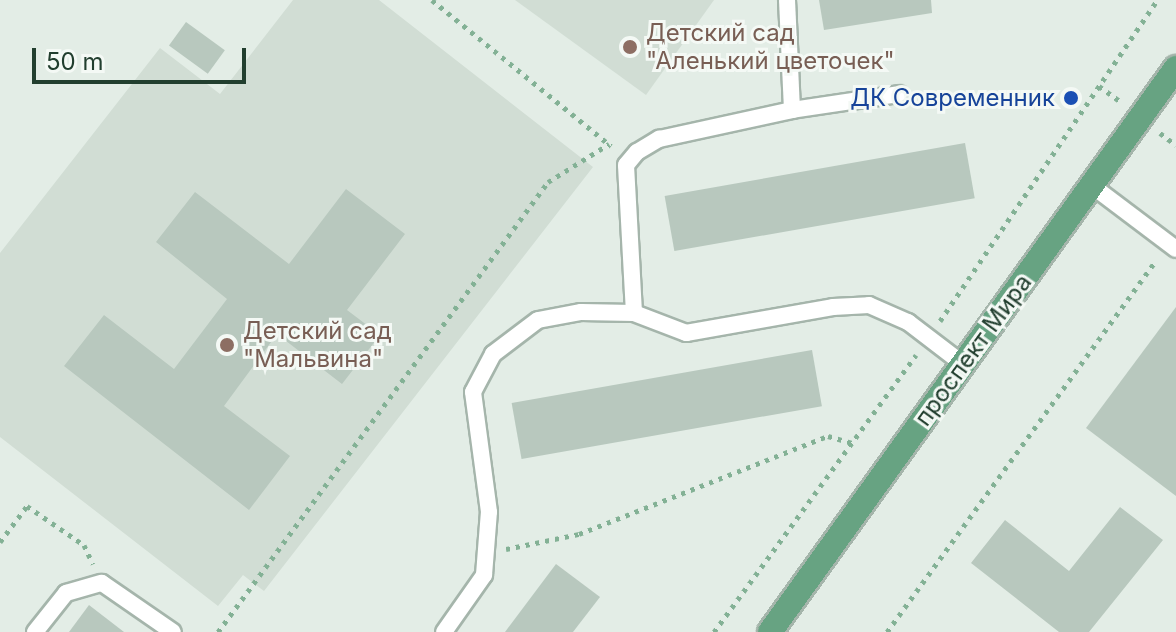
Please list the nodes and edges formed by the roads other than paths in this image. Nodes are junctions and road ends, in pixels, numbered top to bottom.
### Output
1 (787, 0) edge
2 (1176, 68) edge
3 (899, 94) dead end
4 (792, 110) junction
5 (1091, 185) junction
6 (1172, 246) edge
7 (634, 313) junction
8 (963, 364) junction
9 (35, 632) edge
10 (173, 632) edge
11 (444, 632) edge
12 (770, 632) edge

1 - 4 lane
2 - 5 main road, проспект Мира
3 - 4 lane
4 - 7 lane
5 - 6 lane
5 - 8 main road, проспект Мира
7 - 8 lane
7 - 11 lane
8 - 12 main road, проспект Мира
9 - 10 lane

